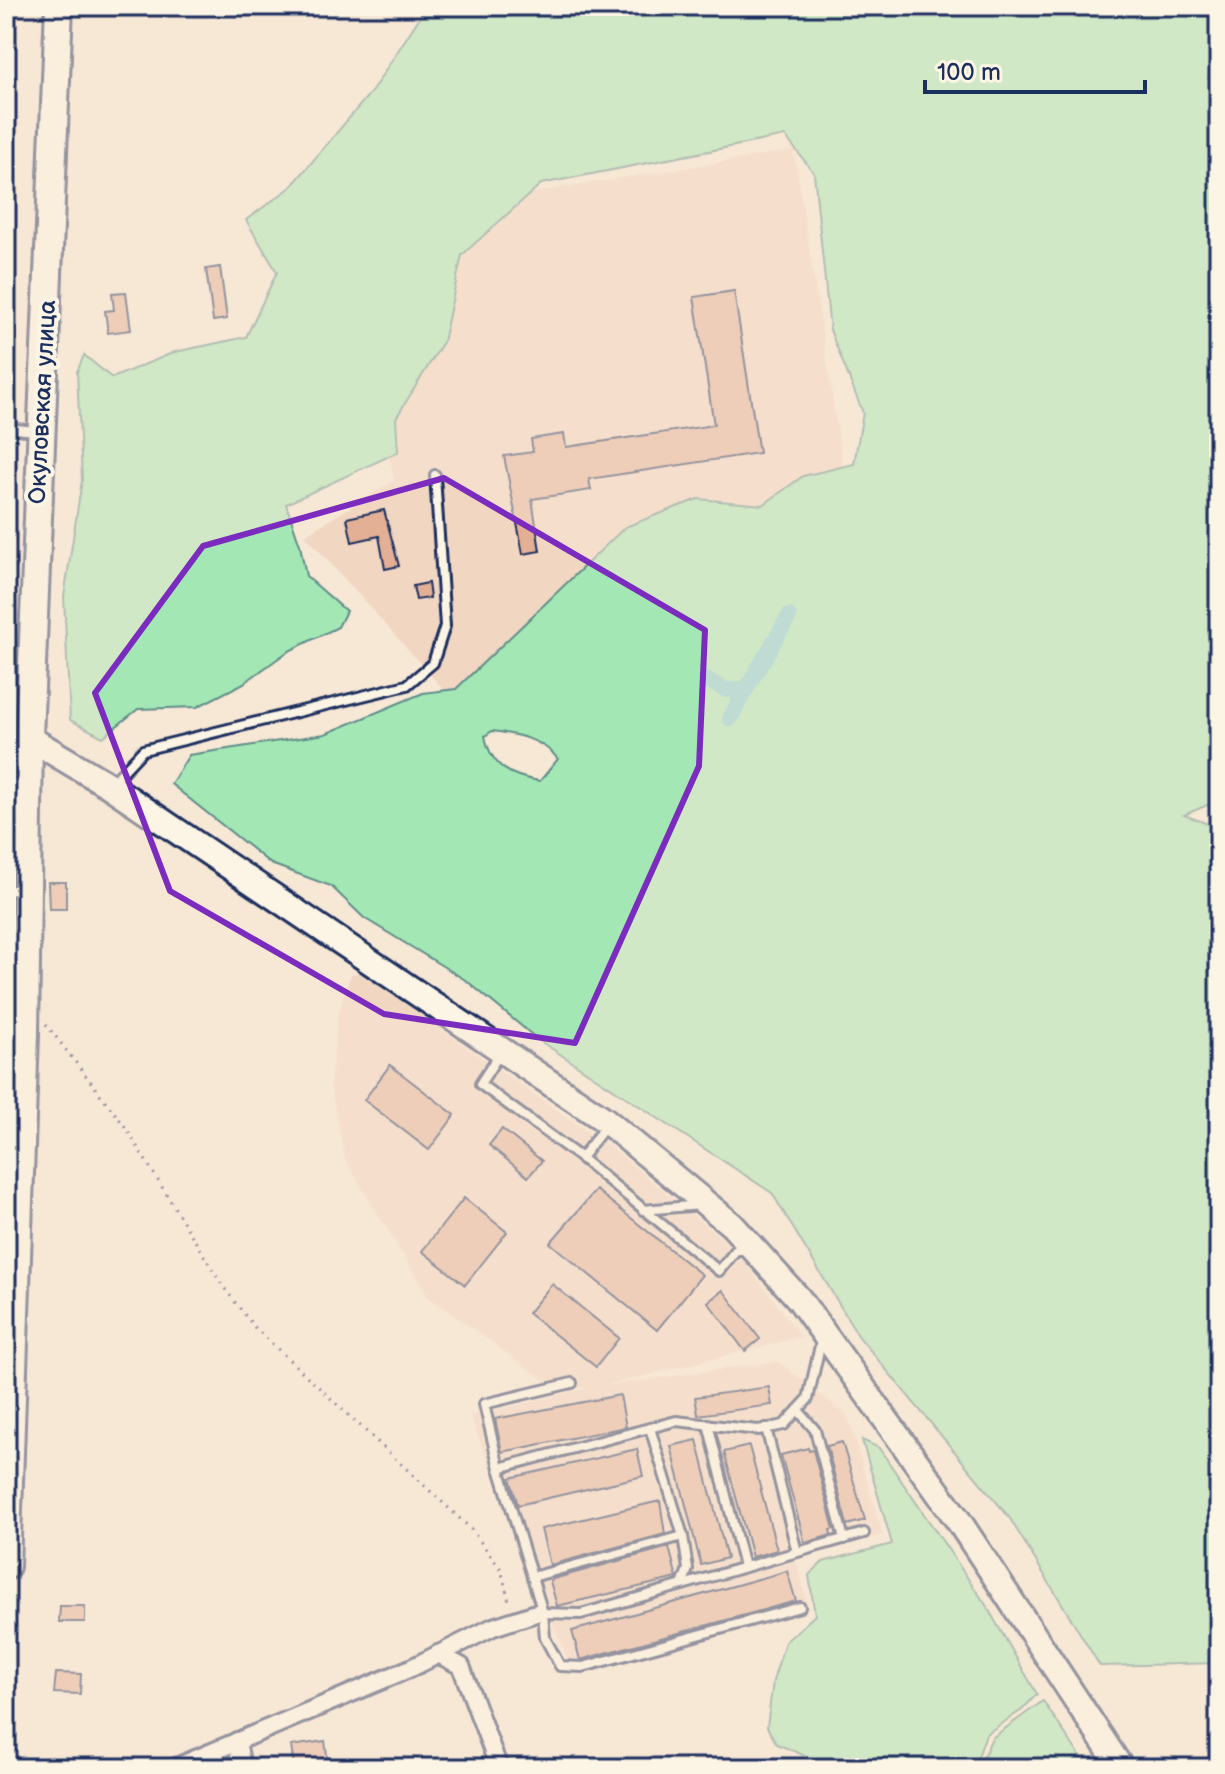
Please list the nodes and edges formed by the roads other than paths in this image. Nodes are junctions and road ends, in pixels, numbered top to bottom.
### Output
1 (59, 6) edge
2 (6, 428) edge
3 (41, 431) junction
4 (435, 475) dead end
5 (29, 738) junction
6 (110, 786) junction
7 (16, 890) edge
8 (502, 1048) junction
9 (608, 1123) junction
10 (581, 1158) junction
11 (710, 1205) junction
12 (642, 1210) junction
13 (757, 1250) junction
14 (823, 1332) junction
15 (572, 1383) dead end
16 (798, 1410) junction
17 (708, 1424) junction
18 (650, 1428) junction
19 (766, 1428) junction
20 (499, 1468) junction
21 (864, 1533) dead end
22 (683, 1536) junction
23 (844, 1539) junction
24 (797, 1552) junction
25 (6, 1566) edge
26 (744, 1567) junction
27 (532, 1577) junction
28 (682, 1585) junction
29 (800, 1607) dead end
30 (540, 1613) junction
31 (438, 1654) junction
32 (237, 1741) junction
33 (174, 1768) edge
34 (242, 1768) edge
35 (499, 1768) edge
36 (1121, 1768) edge

1 - 3 main road, Окуловская улица
2 - 3 lane
3 - 5 main road, Окуловская улица
4 - 6 lane
5 - 6 main road
5 - 7 main road, Окуловская улица
6 - 8 main road
7 - 25 main road, Окуловская улица
8 - 9 main road
8 - 10 lane
9 - 10 lane
9 - 11 main road
10 - 12 lane
11 - 12 lane
11 - 13 main road
12 - 13 lane
13 - 14 main road
14 - 16 lane
14 - 36 main road
15 - 20 lane
16 - 19 lane
16 - 23 lane
17 - 18 lane
17 - 19 lane
17 - 26 lane
18 - 20 lane
18 - 22 lane
19 - 24 lane
20 - 27 lane
21 - 23 lane
22 - 27 lane
22 - 28 lane
23 - 24 lane
24 - 26 lane
26 - 28 lane
27 - 30 lane
28 - 30 lane
29 - 30 lane
30 - 31 street
31 - 32 street
31 - 35 street
32 - 33 street
32 - 34 street

